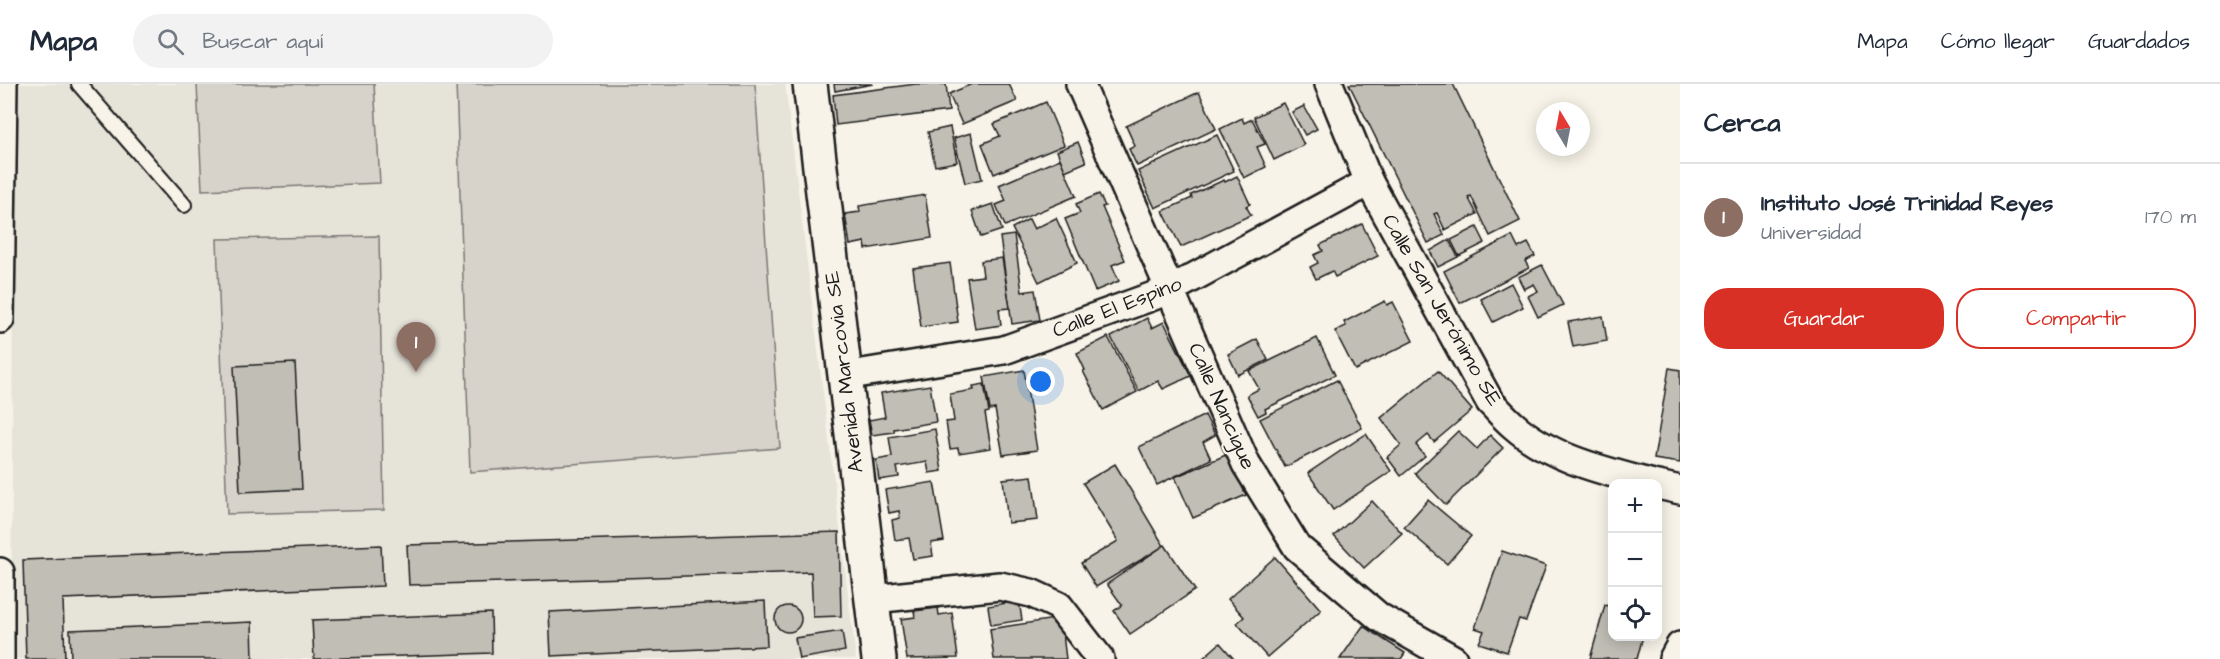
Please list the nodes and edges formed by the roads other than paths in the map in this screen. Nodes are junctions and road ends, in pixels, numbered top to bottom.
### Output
1 (3, 84) edge
2 (79, 84) edge
3 (810, 84) edge
4 (1080, 84) edge
5 (1329, 84) edge
6 (1369, 182) junction
7 (184, 205) dead end
8 (1170, 290) junction
9 (0, 319) edge
10 (844, 376) junction
11 (1637, 479) edge
12 (1662, 486) edge
13 (1680, 490) edge
14 (0, 572) edge
15 (873, 599) junction
16 (1680, 646) edge
17 (1084, 647) edge
18 (0, 659) edge
19 (879, 659) edge
20 (1100, 659) edge
21 (1453, 659) edge
22 (1673, 659) edge

1 - 9 street
2 - 7 lane
3 - 10 street, Avenida Marcovia SE
4 - 8 street, Calle Nancigue
5 - 6 street, Calle San Jerónimo SE
6 - 8 street, Calle El Espino
6 - 11 street, Calle San Jerónimo SE
8 - 10 street, Calle El Espino
8 - 21 street, Calle Nancigue
10 - 15 street, Avenida Marcovia SE
12 - 13 street
14 - 18 street
15 - 17 street
15 - 19 street, Avenida Marcovia SE
16 - 22 street
17 - 20 street

